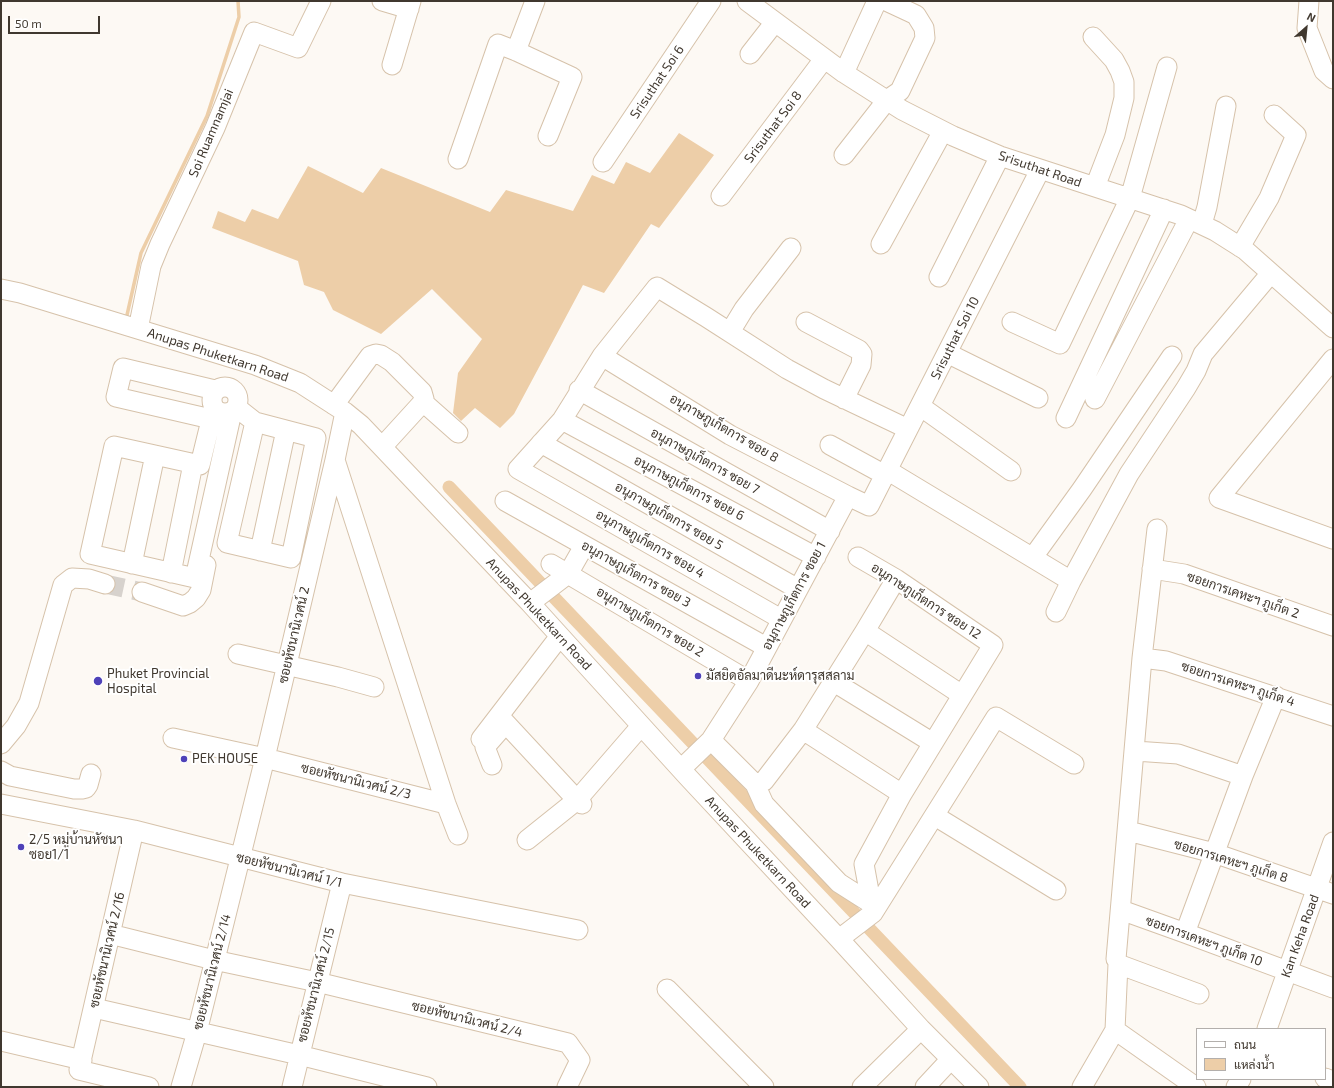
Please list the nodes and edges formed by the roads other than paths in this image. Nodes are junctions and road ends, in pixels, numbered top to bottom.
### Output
1 (321, 1) edge
2 (382, 1) edge
3 (535, 1) edge
4 (711, 1) edge
5 (747, 1) edge
6 (877, 1) edge
7 (886, 1) edge
8 (1309, 1) edge
9 (410, 5) edge
10 (775, 22) junction
11 (1093, 37) dead end
12 (516, 51) junction
13 (750, 54) dead end
14 (824, 59) junction
15 (392, 65) dead end
16 (1167, 67) dead end
17 (844, 73) junction
18 (1333, 79) edge
19 (887, 100) junction
20 (1226, 106) dead end
21 (1274, 115) dead end
22 (943, 131) junction
23 (548, 136) dead end
24 (844, 155) dead end
25 (1000, 156) junction
26 (458, 159) dead end
27 (604, 162) dead end
28 (1040, 170) junction
29 (1095, 187) junction
30 (721, 196) dead end
31 (1130, 198) junction
32 (1164, 209) junction
33 (1196, 222) junction
34 (881, 244) dead end
35 (1240, 247) junction
36 (791, 248) dead end
37 (1271, 273) junction
38 (939, 276) dead end
39 (1, 289) edge
40 (806, 322) dead end
41 (1012, 322) dead end
42 (1333, 328) edge
43 (138, 329) junction
44 (730, 332) junction
45 (947, 354) junction
46 (602, 356) junction
47 (1172, 356) dead end
48 (235, 358) junction
49 (1333, 359) edge
50 (580, 390) junction
51 (1038, 398) dead end
52 (844, 399) junction
53 (1096, 400) dead end
54 (423, 402) junction
55 (223, 404) junction
56 (920, 406) junction
57 (340, 409) junction
58 (1066, 418) dead end
59 (562, 420) junction
60 (255, 422) junction
61 (908, 429) junction
62 (286, 430) junction
63 (458, 433) dead end
64 (541, 443) junction
65 (830, 445) dead end
66 (382, 448) junction
67 (155, 455) junction
68 (221, 457) junction
69 (335, 460) junction
70 (193, 464) junction
71 (1011, 470) dead end
72 (886, 473) junction
73 (848, 496) junction
74 (505, 502) dead end
75 (1157, 529) dead end
76 (830, 530) junction
77 (1333, 539) edge
78 (584, 546) junction
79 (260, 551) junction
80 (816, 557) junction
81 (858, 557) dead end
82 (1033, 557) junction
83 (132, 564) junction
84 (551, 564) dead end
85 (1152, 569) junction
86 (171, 573) junction
87 (568, 574) junction
88 (896, 579) junction
89 (1071, 581) junction
90 (106, 584) tunnel mouth
91 (798, 589) junction
92 (142, 592) tunnel mouth
93 (530, 603) junction
94 (1056, 612) dead end
95 (781, 619) junction
96 (1333, 626) edge
97 (865, 631) junction
98 (560, 636) junction
99 (766, 647) junction
100 (238, 654) dead end
101 (1142, 658) junction
102 (287, 665) junction
103 (749, 681) junction
104 (834, 682) junction
105 (374, 687) dead end
106 (962, 695) junction
107 (1276, 696) junction
108 (1333, 716) edge
109 (502, 720) junction
110 (641, 726) junction
111 (803, 730) junction
112 (173, 738) dead end
113 (481, 739) dead end
114 (711, 740) junction
115 (933, 743) junction
116 (1, 744) edge
117 (1134, 751) junction
118 (265, 758) junction
119 (1074, 764) dead end
120 (492, 765) dead end
121 (681, 769) junction
122 (1, 771) edge
123 (91, 774) dead end
124 (1243, 776) junction
125 (755, 784) junction
126 (902, 794) junction
127 (579, 802) junction
128 (1, 804) edge
129 (446, 804) junction
130 (935, 816) junction
131 (134, 830) junction
132 (1128, 831) junction
133 (458, 835) dead end
134 (527, 840) dead end
135 (1333, 842) edge
136 (1214, 853) junction
137 (240, 857) junction
138 (342, 883) junction
139 (1056, 890) dead end
140 (1325, 891) edge
141 (872, 908) junction
142 (1121, 910) junction
143 (578, 930) dead end
144 (1185, 933) junction
145 (110, 934) junction
146 (839, 939) junction
147 (1116, 959) dead end
148 (214, 960) junction
149 (1287, 972) junction
150 (317, 982) junction
151 (1333, 988) edge
152 (667, 989) dead end
153 (1199, 994) dead end
154 (94, 1008) junction
155 (1267, 1028) edge
156 (920, 1029) junction
157 (1115, 1030) junction
158 (197, 1032) junction
159 (1, 1041) edge
160 (299, 1055) junction
161 (951, 1059) junction
162 (81, 1065) junction
163 (149, 1087) edge
164 (181, 1087) edge
165 (292, 1087) edge
166 (427, 1087) edge
167 (567, 1087) edge
168 (764, 1087) edge
169 (862, 1087) edge
170 (925, 1087) edge
171 (979, 1087) edge
172 (1082, 1087) edge
173 (1196, 1087) edge

1 - 43 street, Soi Ruamnamjai
2 - 9 street
3 - 12 street
4 - 27 street, Srisuthat Soi 6
5 - 10 street, Srisuthat Road
6 - 17 street
7 - 19 street
8 - 18 street
9 - 15 street
10 - 13 street
10 - 14 street, Srisuthat Road
11 - 29 street
12 - 23 street
12 - 26 street
14 - 17 street, Srisuthat Road
14 - 30 street, Srisuthat Soi 8
16 - 31 street
17 - 19 street, Srisuthat Road
19 - 22 street, Srisuthat Road
19 - 24 street
20 - 33 street
21 - 35 street
22 - 25 street, Srisuthat Road
22 - 34 street
25 - 28 street, Srisuthat Road
25 - 38 street
28 - 29 street, Srisuthat Road
28 - 45 street, Srisuthat Soi 10
29 - 31 street, Srisuthat Road
31 - 32 street, Srisuthat Road
31 - 41 street
32 - 33 street, Srisuthat Road
32 - 58 street
33 - 35 street, Srisuthat Road
33 - 53 street
35 - 37 street, Srisuthat Road
36 - 44 street
37 - 42 street, Srisuthat Road
37 - 89 street
39 - 43 street, Anupas Phuketkarn Road
40 - 52 street
43 - 48 street, Anupas Phuketkarn Road
44 - 46 street
44 - 52 street
45 - 51 street
45 - 56 street, Srisuthat Soi 10
46 - 50 street
46 - 73 street, อนุภาษภูเก็ตการ ซอย 8
47 - 82 street
48 - 55 street
48 - 57 street, Anupas Phuketkarn Road
49 - 77 street
50 - 59 street
50 - 76 street, อนุภาษภูเก็ตการ ซอย 7
52 - 61 street
54 - 57 street
54 - 63 street
54 - 66 street
55 - 60 street
55 - 68 street
55 - 70 street
56 - 61 street, Srisuthat Soi 10
56 - 71 street
57 - 66 street, Anupas Phuketkarn Road
57 - 69 street, ซอยหัชนานิเวศน์ 2
59 - 64 street
59 - 80 street, อนุภาษภูเก็ตการ ซอย 6
60 - 62 street
60 - 79 street
61 - 72 street, Srisuthat Soi 10
62 - 79 street
62 - 79 street
64 - 91 street, อนุภาษภูเก็ตการ ซอย 5
64 - 95 street, อนุภาษภูเก็ตการ ซอย 4
65 - 72 street
66 - 93 street, Anupas Phuketkarn Road
67 - 70 street
67 - 83 street
67 - 83 street
68 - 86 street
68 - 92 street
69 - 102 street, ซอยหัชนานิเวศน์ 2
69 - 129 street
70 - 86 street
72 - 73 street, Srisuthat Soi 10
72 - 82 street
73 - 76 street, อนุภาษภูเก็ตการ ซอย 1
74 - 78 street, อนุภาษภูเก็ตการ ซอย 3
75 - 85 street
76 - 80 street, อนุภาษภูเก็ตการ ซอย 1
78 - 87 street
78 - 99 street, อนุภาษภูเก็ตการ ซอย 3
80 - 91 street, อนุภาษภูเก็ตการ ซอย 1
81 - 88 street, อนุภาษภูเก็ตการ ซอย 12
82 - 89 street
83 - 86 street
84 - 87 street, อนุภาษภูเก็ตการ ซอย 2
85 - 96 street, ซอยการเคหะฯ ภูเก็ต 2
85 - 101 street
87 - 93 street
87 - 103 street, อนุภาษภูเก็ตการ ซอย 2
88 - 97 street
88 - 106 street, อนุภาษภูเก็ตการ ซอย 12
89 - 94 street
90 - 116 street
91 - 95 street, อนุภาษภูเก็ตการ ซอย 1
93 - 98 street, Anupas Phuketkarn Road
95 - 99 street, อนุภาษภูเก็ตการ ซอย 1
97 - 104 street
97 - 106 street
98 - 109 street
98 - 110 street, Anupas Phuketkarn Road
99 - 103 street, อนุภาษภูเก็ตการ ซอย 1
100 - 102 street
101 - 107 street, ซอยการเคหะฯ ภูเก็ต 4
101 - 117 street
102 - 105 street
102 - 118 street, ซอยหัชนานิเวศน์ 2
103 - 114 street, อนุภาษภูเก็ตการ ซอย 1
104 - 111 street
104 - 115 street
106 - 115 street
107 - 108 street, ซอยการเคหะฯ ภูเก็ต 4
107 - 124 street
109 - 113 street
109 - 120 street
109 - 127 street
110 - 121 street, Anupas Phuketkarn Road
110 - 127 street
111 - 125 street
111 - 126 street
112 - 118 street, ซอยหัชนานิเวศน์ 2/3
114 - 121 street, อนุภาษภูเก็ตการ ซอย 1
114 - 125 street
115 - 126 street
117 - 124 street
117 - 132 street
118 - 129 street, ซอยหัชนานิเวศน์ 2/3
118 - 137 street, ซอยหัชนานิเวศน์ 2
119 - 130 street
121 - 146 street, Anupas Phuketkarn Road
122 - 123 street
124 - 136 street
125 - 141 street
126 - 141 street
127 - 134 street
128 - 131 street, ซอยหัชนานิเวศน์ 1/1
129 - 133 street
130 - 139 street
130 - 141 street
131 - 137 street, ซอยหัชนานิเวศน์ 1/1
131 - 145 street, ซอยหัชนานิเวศน์ 2/16
132 - 136 street, ซอยการเคหะฯ ภูเก็ต 8
132 - 142 street
135 - 140 street, Kan Keha Road
136 - 140 street, ซอยการเคหะฯ ภูเก็ต 8
136 - 144 street
137 - 138 street, ซอยหัชนานิเวศน์ 1/1
137 - 148 street, ซอยหัชนานิเวศน์ 2/14
138 - 143 street, ซอยหัชนานิเวศน์ 1/1
138 - 150 street, ซอยหัชนานิเวศน์ 2/15
140 - 149 street, Kan Keha Road
141 - 146 street
142 - 144 street, ซอยการเคหะฯ ภูเก็ต 10
142 - 147 street
144 - 149 street, ซอยการเคหะฯ ภูเก็ต 10
145 - 148 street
145 - 154 street, ซอยหัชนานิเวศน์ 2/16
146 - 156 street, Anupas Phuketkarn Road
148 - 150 street
148 - 158 street, ซอยหัชนานิเวศน์ 2/14
149 - 151 street, ซอยการเคหะฯ ภูเก็ต 10
149 - 155 street, Kan Keha Road
150 - 160 street, ซอยหัชนานิเวศน์ 2/15
150 - 167 street, ซอยหัชนานิเวศน์ 2/4
152 - 168 street
153 - 157 street
154 - 158 street
154 - 162 street, ซอยหัชนานิเวศน์ 2/16
156 - 161 street, Anupas Phuketkarn Road
156 - 169 street
157 - 172 street
157 - 173 street
158 - 160 street
158 - 164 street, ซอยหัชนานิเวศน์ 2/14
159 - 162 street
160 - 165 street, ซอยหัชนานิเวศน์ 2/15
160 - 166 street
161 - 170 street
161 - 171 street, Anupas Phuketkarn Road
162 - 163 street

